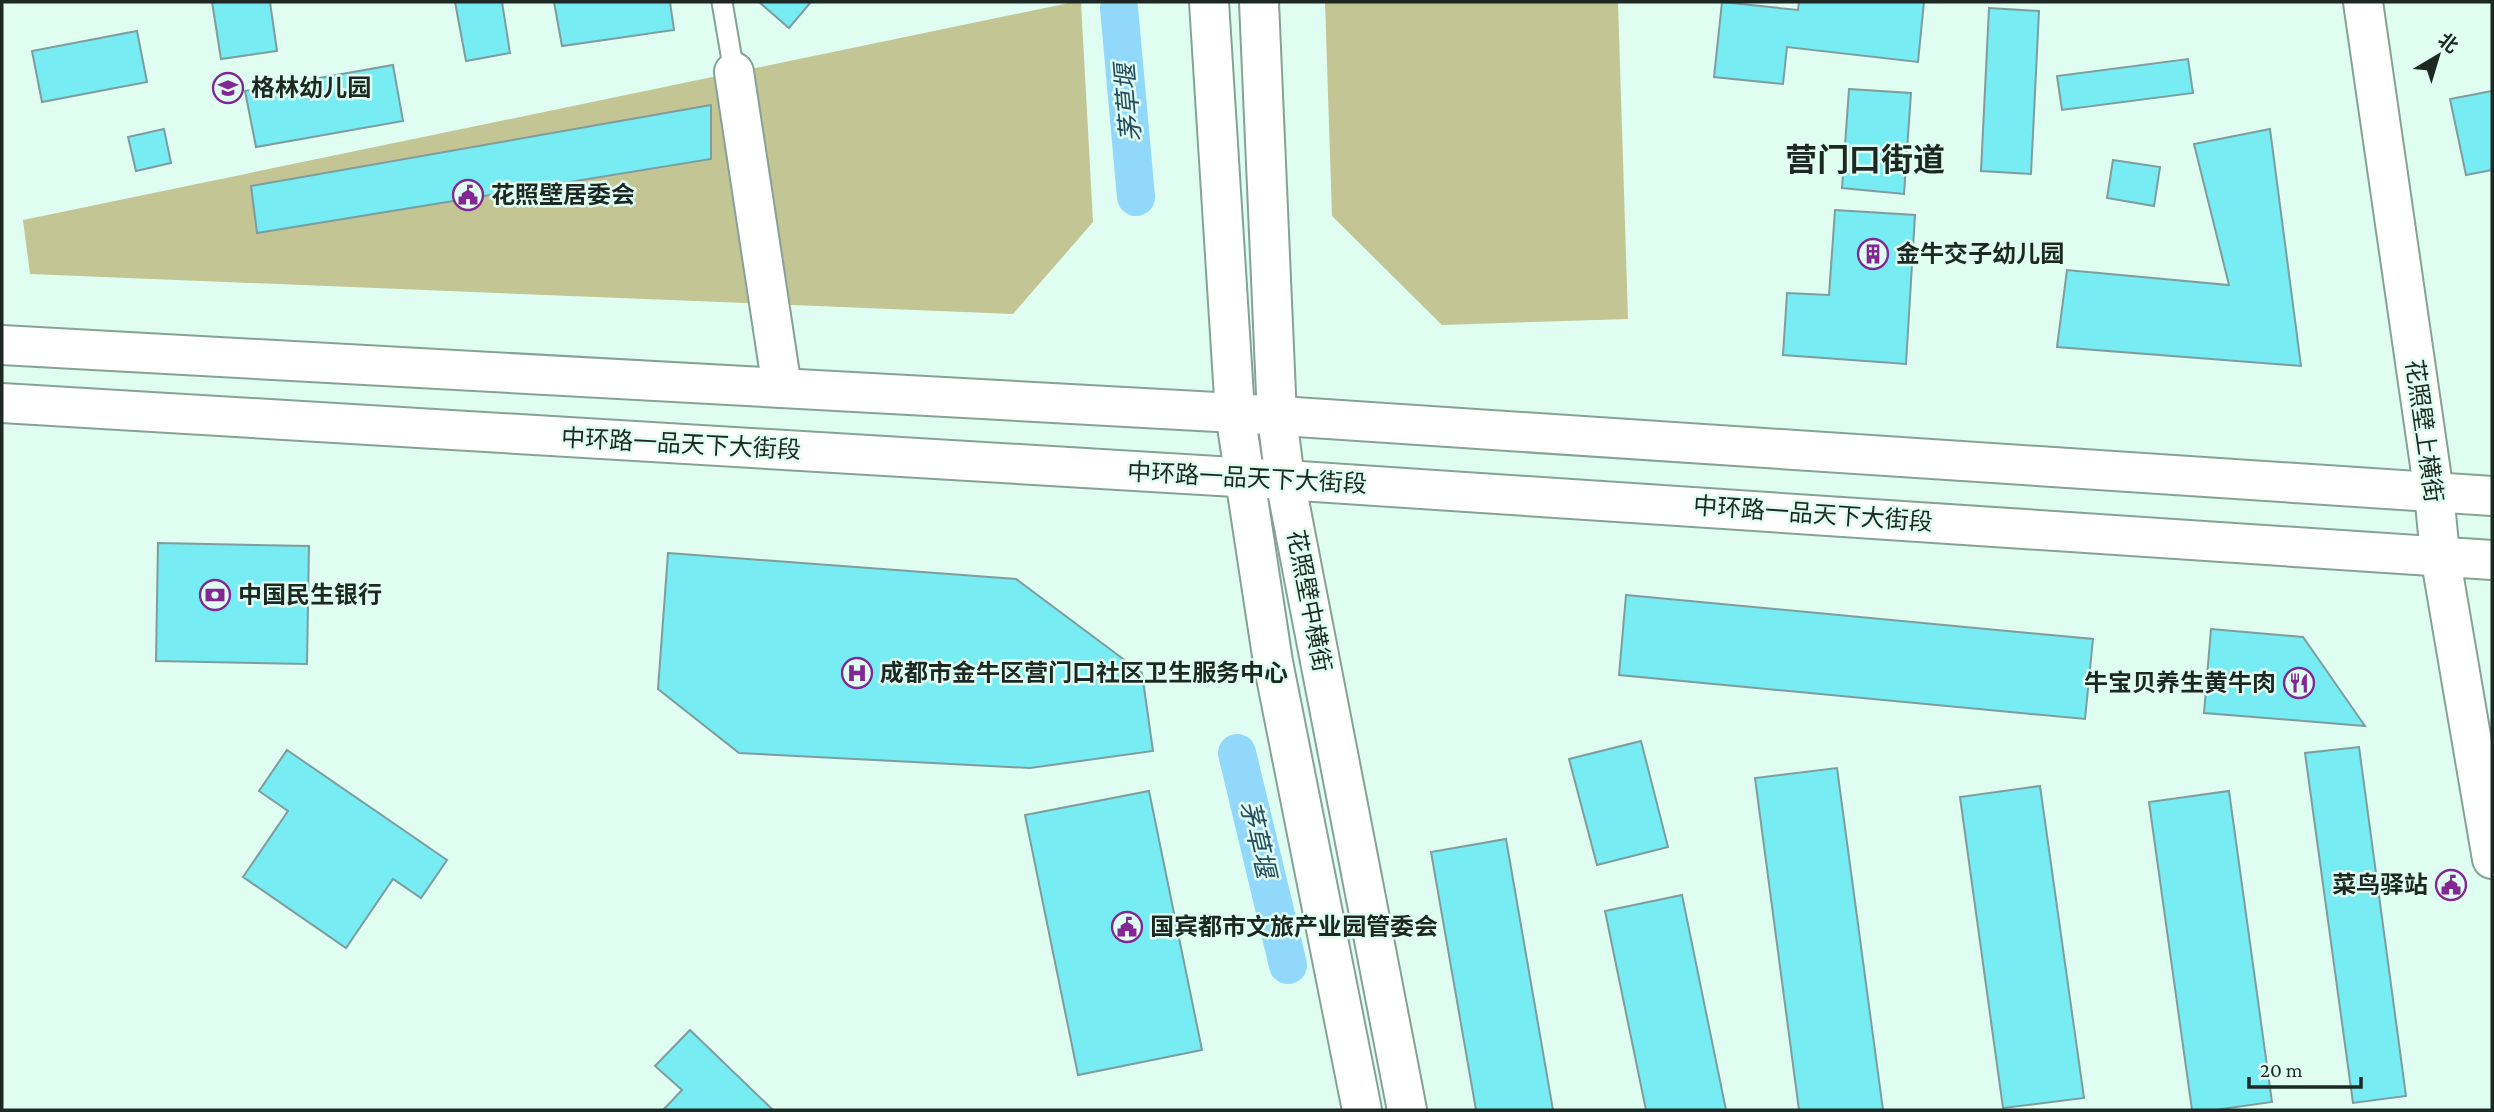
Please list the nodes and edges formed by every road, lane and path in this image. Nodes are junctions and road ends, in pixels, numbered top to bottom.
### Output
1 (722, 2) edge
2 (1209, 2) edge
3 (1259, 2) edge
4 (2362, 2) edge
5 (734, 72) joint
6 (2, 345) edge
7 (782, 388) junction
8 (2, 403) edge
9 (1235, 413) junction
10 (1277, 417) junction
11 (1246, 478) junction
12 (1286, 480) junction
13 (2434, 493) junction
14 (2492, 496) edge
15 (2440, 555) junction
16 (2492, 561) edge
17 (2492, 859) edge
18 (1362, 1110) edge
19 (1407, 1110) edge

1 - 5 lane
2 - 9 main road, 花照壁中横街
3 - 10 main road, 花照壁中横街
4 - 13 main road, 花照壁上横街
5 - 7 main road
6 - 7 main road
7 - 9 main road
8 - 11 main road, 中环路一品天下大街段
9 - 10 main road
9 - 11 main road, 花照壁中横街
10 - 12 main road, 花照壁中横街
10 - 13 main road
11 - 12 main road, 中环路一品天下大街段
11 - 18 main road, 花照壁中横街
12 - 15 main road, 中环路一品天下大街段
12 - 19 main road, 花照壁中横街
13 - 14 main road
13 - 15 main road, 花照壁上横街
15 - 16 main road, 中环路一品天下大街段
15 - 17 main road, 花照壁上横街

